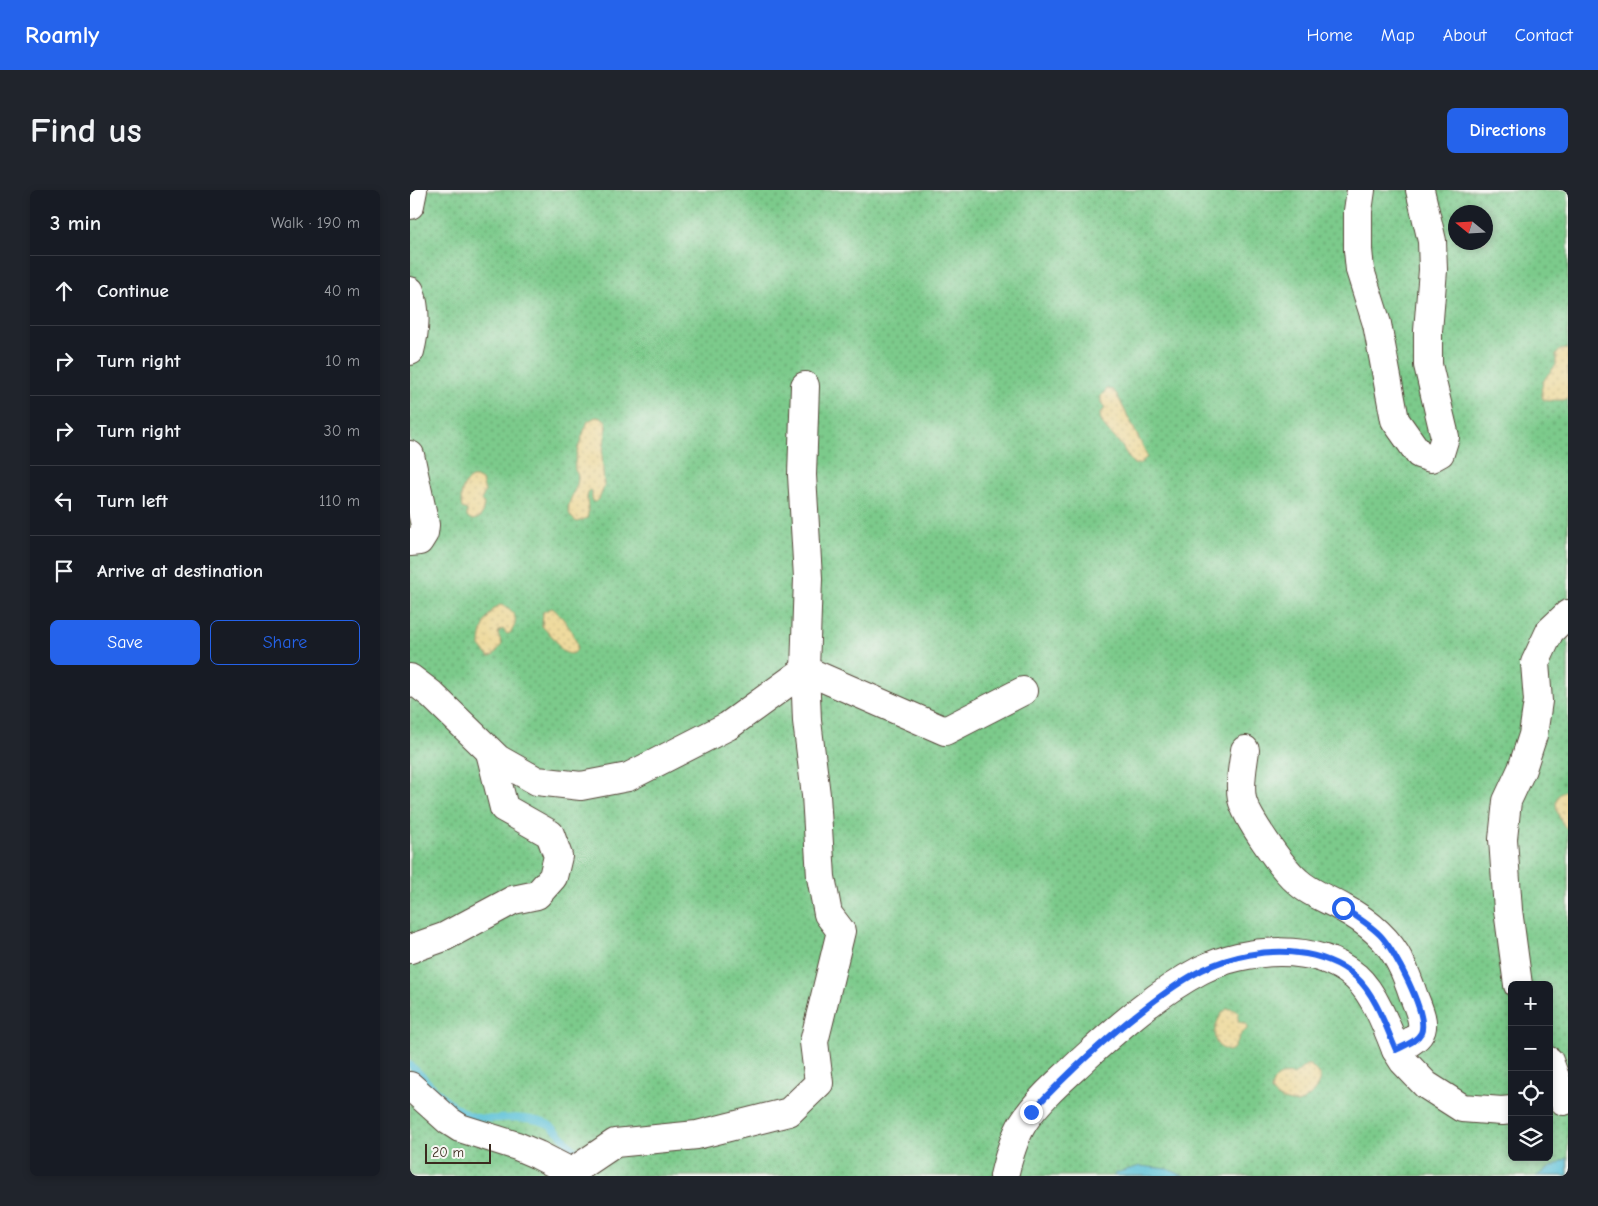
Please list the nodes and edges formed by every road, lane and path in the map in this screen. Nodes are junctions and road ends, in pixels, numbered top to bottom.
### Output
1 (413, 190) edge
2 (1361, 190) edge
3 (1420, 190) edge
4 (410, 205) edge
5 (410, 291) edge
6 (410, 352) edge
7 (806, 386) dead end
8 (410, 456) edge
9 (410, 542) edge
10 (1568, 614) edge
11 (806, 670) junction
12 (410, 678) edge
13 (1023, 691) dead end
14 (1245, 750) dead end
15 (490, 752) junction
16 (410, 949) edge
17 (1517, 981) edge
18 (1396, 1050) junction
19 (1552, 1071) edge
20 (410, 1086) edge
21 (1560, 1102) edge
22 (1508, 1110) edge
23 (572, 1175) edge
24 (1004, 1176) edge

1 - 4 lane
2 - 3 lane
5 - 6 lane
7 - 11 lane
8 - 9 lane
10 - 17 lane
11 - 13 lane
11 - 15 lane
11 - 23 lane
12 - 15 lane
14 - 18 lane
15 - 16 lane
18 - 22 lane
18 - 24 lane
19 - 21 lane
20 - 23 lane

